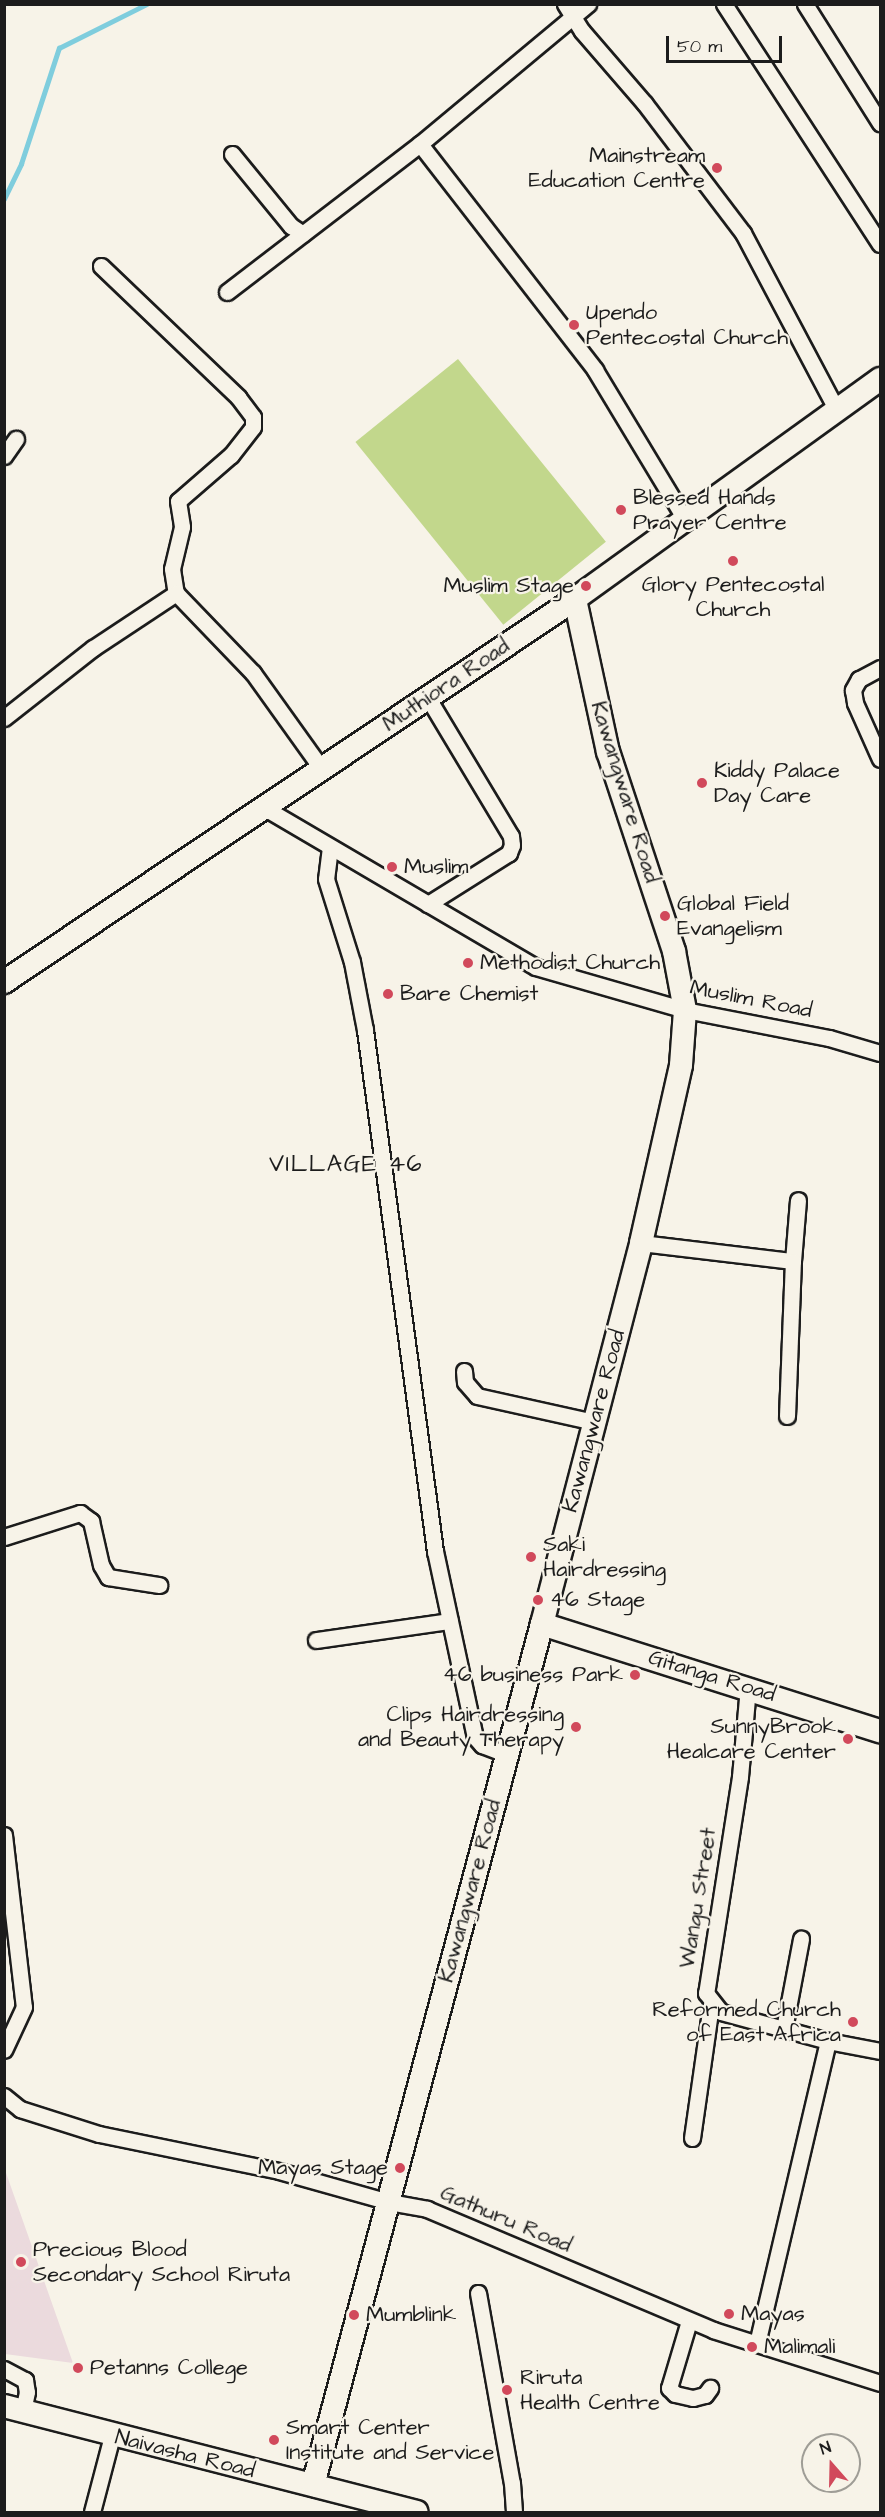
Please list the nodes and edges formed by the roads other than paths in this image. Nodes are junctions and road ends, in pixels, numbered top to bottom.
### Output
1 (588, 4) edge
2 (724, 4) edge
3 (805, 4) edge
4 (570, 10) edge
5 (880, 123) edge
6 (420, 144) junction
7 (232, 154) dead end
8 (303, 234) junction
9 (880, 244) edge
10 (101, 266) dead end
11 (227, 292) dead end
12 (880, 378) edge
13 (836, 409) junction
14 (16, 439) dead end
15 (4, 456) edge
16 (685, 519) junction
17 (177, 593) junction
18 (574, 599) junction
19 (880, 668) edge
20 (428, 698) junction
21 (4, 718) edge
22 (880, 759) edge
23 (321, 768) junction
24 (263, 807) junction
25 (330, 847) junction
26 (428, 904) junction
27 (4, 982) edge
28 (685, 1010) junction
29 (880, 1053) edge
30 (798, 1200) dead end
31 (641, 1243) junction
32 (793, 1262) junction
33 (464, 1371) dead end
34 (787, 1416) dead end
35 (594, 1422) junction
36 (4, 1537) edge
37 (159, 1585) dead end
38 (450, 1621) junction
39 (542, 1624) junction
40 (316, 1640) dead end
41 (748, 1686) junction
42 (880, 1731) edge
43 (506, 1754) junction
44 (4, 1835) edge
45 (801, 1939) dead end
46 (711, 2004) junction
47 (784, 2029) junction
48 (828, 2040) junction
49 (4, 2050) edge
50 (880, 2051) edge
51 (4, 2096) edge
52 (692, 2138) dead end
53 (389, 2202) junction
54 (478, 2293) dead end
55 (689, 2321) junction
56 (757, 2344) junction
57 (4, 2369) edge
58 (880, 2383) edge
59 (710, 2388) dead end
60 (14, 2409) edge
61 (112, 2436) junction
62 (313, 2484) junction
63 (92, 2512) edge
64 (417, 2512) edge
65 (514, 2512) edge

1 - 4 street
2 - 9 street
3 - 5 street
4 - 6 street
4 - 13 street
6 - 8 street
6 - 16 street
7 - 8 street
8 - 11 street
10 - 17 street
12 - 13 street, Muthiora Road
13 - 16 street, Muthiora Road
14 - 15 street
16 - 18 street, Muthiora Road
17 - 21 street
17 - 23 street
18 - 20 street, Muthiora Road
18 - 28 street, Kawangware Road
19 - 22 street
20 - 23 street, Muthiora Road
20 - 26 street
23 - 24 street, Muthiora Road
24 - 25 street, Muslim Road
24 - 27 street, Muthiora Road
25 - 26 street, Muslim Road
25 - 38 street
26 - 28 street, Muslim Road
28 - 29 street, Muslim Road
28 - 31 street, Kawangware Road
30 - 32 street
31 - 32 street
31 - 35 street, Kawangware Road
32 - 34 street
33 - 35 street
35 - 39 street, Kawangware Road
36 - 37 street
38 - 40 street
38 - 43 street
39 - 41 street, Gitanga Road
39 - 43 street, Kawangware Road
41 - 42 street, Gitanga Road
41 - 46 street, Wangu Street
43 - 53 street, Kawangware Road
44 - 49 street
45 - 47 street
46 - 47 street
46 - 52 street, Wangu Street
47 - 48 street
48 - 50 street
48 - 56 street
51 - 53 street, Gathuru Road
53 - 55 street, Gathuru Road
53 - 62 street, Kawangware Road
54 - 65 street
55 - 56 street, Gathuru Road
55 - 59 street
56 - 58 street, Gathuru Road
57 - 60 street, Naivasha Road
60 - 61 street, Naivasha Road
61 - 62 street, Naivasha Road
61 - 63 street
62 - 64 street, Naivasha Road

